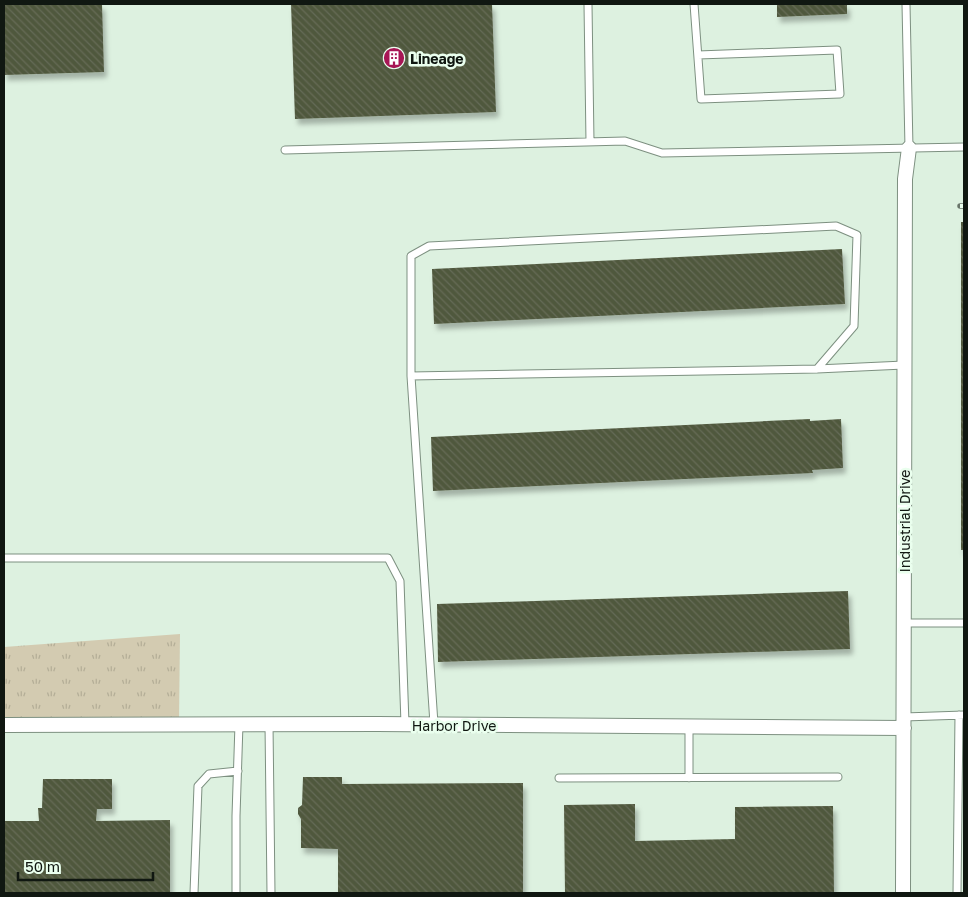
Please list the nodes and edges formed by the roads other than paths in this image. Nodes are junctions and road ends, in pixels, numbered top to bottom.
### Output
1 (588, 4) edge
2 (694, 4) edge
3 (906, 4) edge
4 (698, 55) junction
5 (590, 142) junction
6 (964, 147) edge
7 (909, 148) junction
8 (285, 150) dead end
9 (904, 365) junction
10 (817, 369) junction
11 (411, 376) junction
12 (4, 558) edge
13 (904, 623) junction
14 (964, 623) edge
15 (962, 715) edge
16 (904, 722) junction
17 (239, 724) junction
18 (269, 724) junction
19 (405, 724) junction
20 (434, 724) junction
21 (4, 725) edge
22 (689, 726) junction
23 (238, 771) junction
24 (838, 777) dead end
25 (559, 778) dead end
26 (690, 778) junction
27 (194, 893) edge
28 (236, 893) edge
29 (271, 893) edge
30 (902, 893) edge
31 (957, 893) edge

1 - 5 lane
2 - 4 lane
3 - 7 lane
4 - 4 lane
5 - 7 lane
5 - 8 lane
6 - 7 lane
7 - 9 street, Industrial Drive
9 - 10 lane
9 - 13 street, Industrial Drive
10 - 11 lane
10 - 11 lane
11 - 20 lane
12 - 19 lane
13 - 14 lane
13 - 16 street, Industrial Drive
15 - 16 lane
15 - 31 lane
16 - 22 street, Harbor Drive
16 - 30 street, Industrial Drive
17 - 18 street, Harbor Drive
17 - 21 street, Harbor Drive
17 - 23 lane
18 - 19 street, Harbor Drive
18 - 29 lane
19 - 20 street, Harbor Drive
20 - 22 street, Harbor Drive
22 - 26 lane
23 - 27 lane
23 - 28 lane
24 - 26 lane
25 - 26 lane

